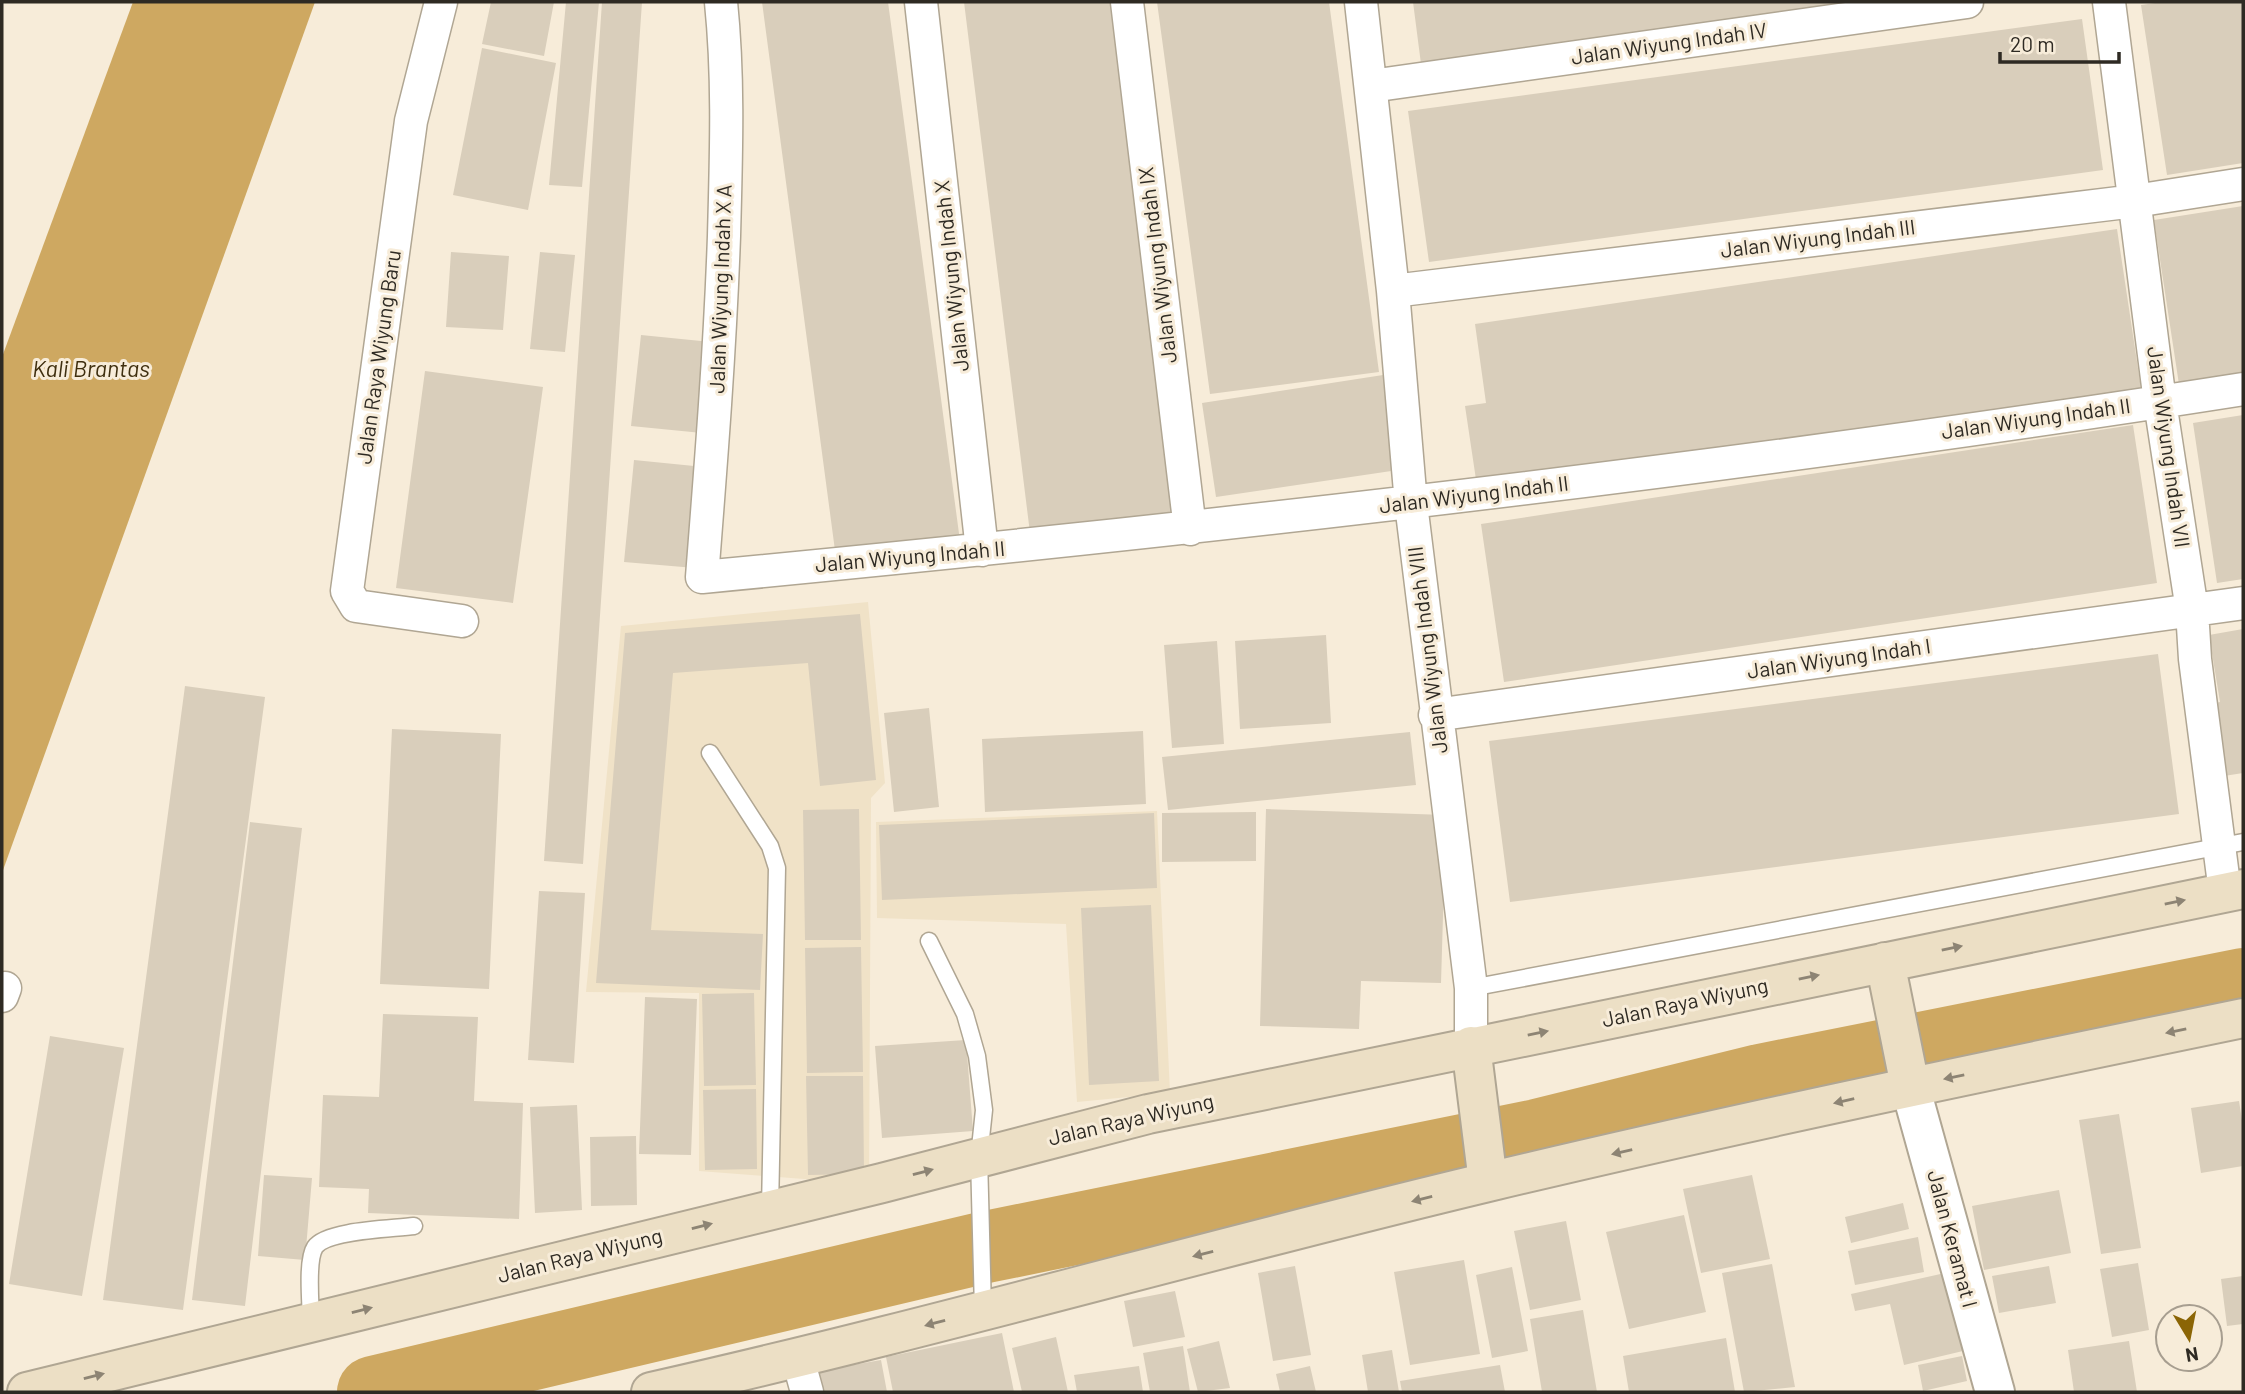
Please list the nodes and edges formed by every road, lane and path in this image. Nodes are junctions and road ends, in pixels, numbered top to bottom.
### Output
1 (441, 2) edge
2 (721, 2) edge
3 (921, 2) edge
4 (1126, 2) edge
5 (1362, 2) edge
6 (1967, 2) edge
7 (2109, 2) edge
8 (1371, 86) junction
9 (2243, 184) edge
10 (2135, 201) junction
11 (1393, 291) junction
12 (2243, 389) edge
13 (2160, 402) junction
14 (1411, 504) junction
15 (1190, 529) junction
16 (982, 550) junction
17 (702, 576) joint
18 (2243, 603) edge
19 (2192, 610) junction
20 (462, 621) dead end
21 (1435, 715) junction
22 (710, 753) dead end
23 (2232, 845) edge
24 (2234, 890) edge
25 (929, 941) dead end
26 (1887, 974) junction
27 (1471, 988) junction
28 (2243, 1018) edge
29 (1472, 1051) junction
30 (1907, 1070) junction
31 (1486, 1170) junction
32 (980, 1171) junction
33 (770, 1209) junction
34 (414, 1226) dead end
35 (983, 1310) junction
36 (311, 1322) junction
37 (802, 1376) edge
38 (27, 1392) edge
39 (651, 1392) edge
40 (1995, 1392) edge

1 - 20 street, Jalan Raya Wiyung Baru
2 - 17 street, Jalan Wiyung Indah X A
3 - 16 street, Jalan Wiyung Indah X
4 - 15 street, Jalan Wiyung Indah IX
5 - 8 street, Jalan Wiyung Indah VIII
6 - 8 street, Jalan Wiyung Indah IV
7 - 10 street, Jalan Wiyung Indah VII
8 - 11 street, Jalan Wiyung Indah VIII
9 - 10 street, Jalan Wiyung Indah III
10 - 11 street, Jalan Wiyung Indah III
10 - 13 street, Jalan Wiyung Indah VII
11 - 14 street, Jalan Wiyung Indah VIII
12 - 13 street, Jalan Wiyung Indah II
13 - 14 street, Jalan Wiyung Indah II
13 - 19 street, Jalan Wiyung Indah VII
14 - 15 street, Jalan Wiyung Indah II
14 - 21 street, Jalan Wiyung Indah VIII
15 - 16 street, Jalan Wiyung Indah II
16 - 17 street, Jalan Wiyung Indah II
18 - 19 street, Jalan Wiyung Indah I
19 - 21 street, Jalan Wiyung Indah I
19 - 23 street, Jalan Wiyung Indah VII
21 - 27 street, Jalan Wiyung Indah VIII
22 - 33 lane
23 - 24 street, Jalan Wiyung Indah VII
23 - 27 lane
26 -> 24 main road, Jalan Raya Wiyung
25 - 32 lane
29 -> 26 main road, Jalan Raya Wiyung
26 - 30 main road
27 - 29 street, Jalan Wiyung Indah VIII
28 -> 30 main road
29 - 31 main road
29 - 32 main road, Jalan Raya Wiyung
30 -> 31 main road
30 - 40 street, Jalan Keramat I
31 -> 35 main road
33 -> 32 main road, Jalan Raya Wiyung
32 - 35 lane
36 -> 33 main road, Jalan Raya Wiyung
34 - 36 lane
35 -> 37 main road
38 -> 36 main road, Jalan Raya Wiyung
37 - 39 main road

